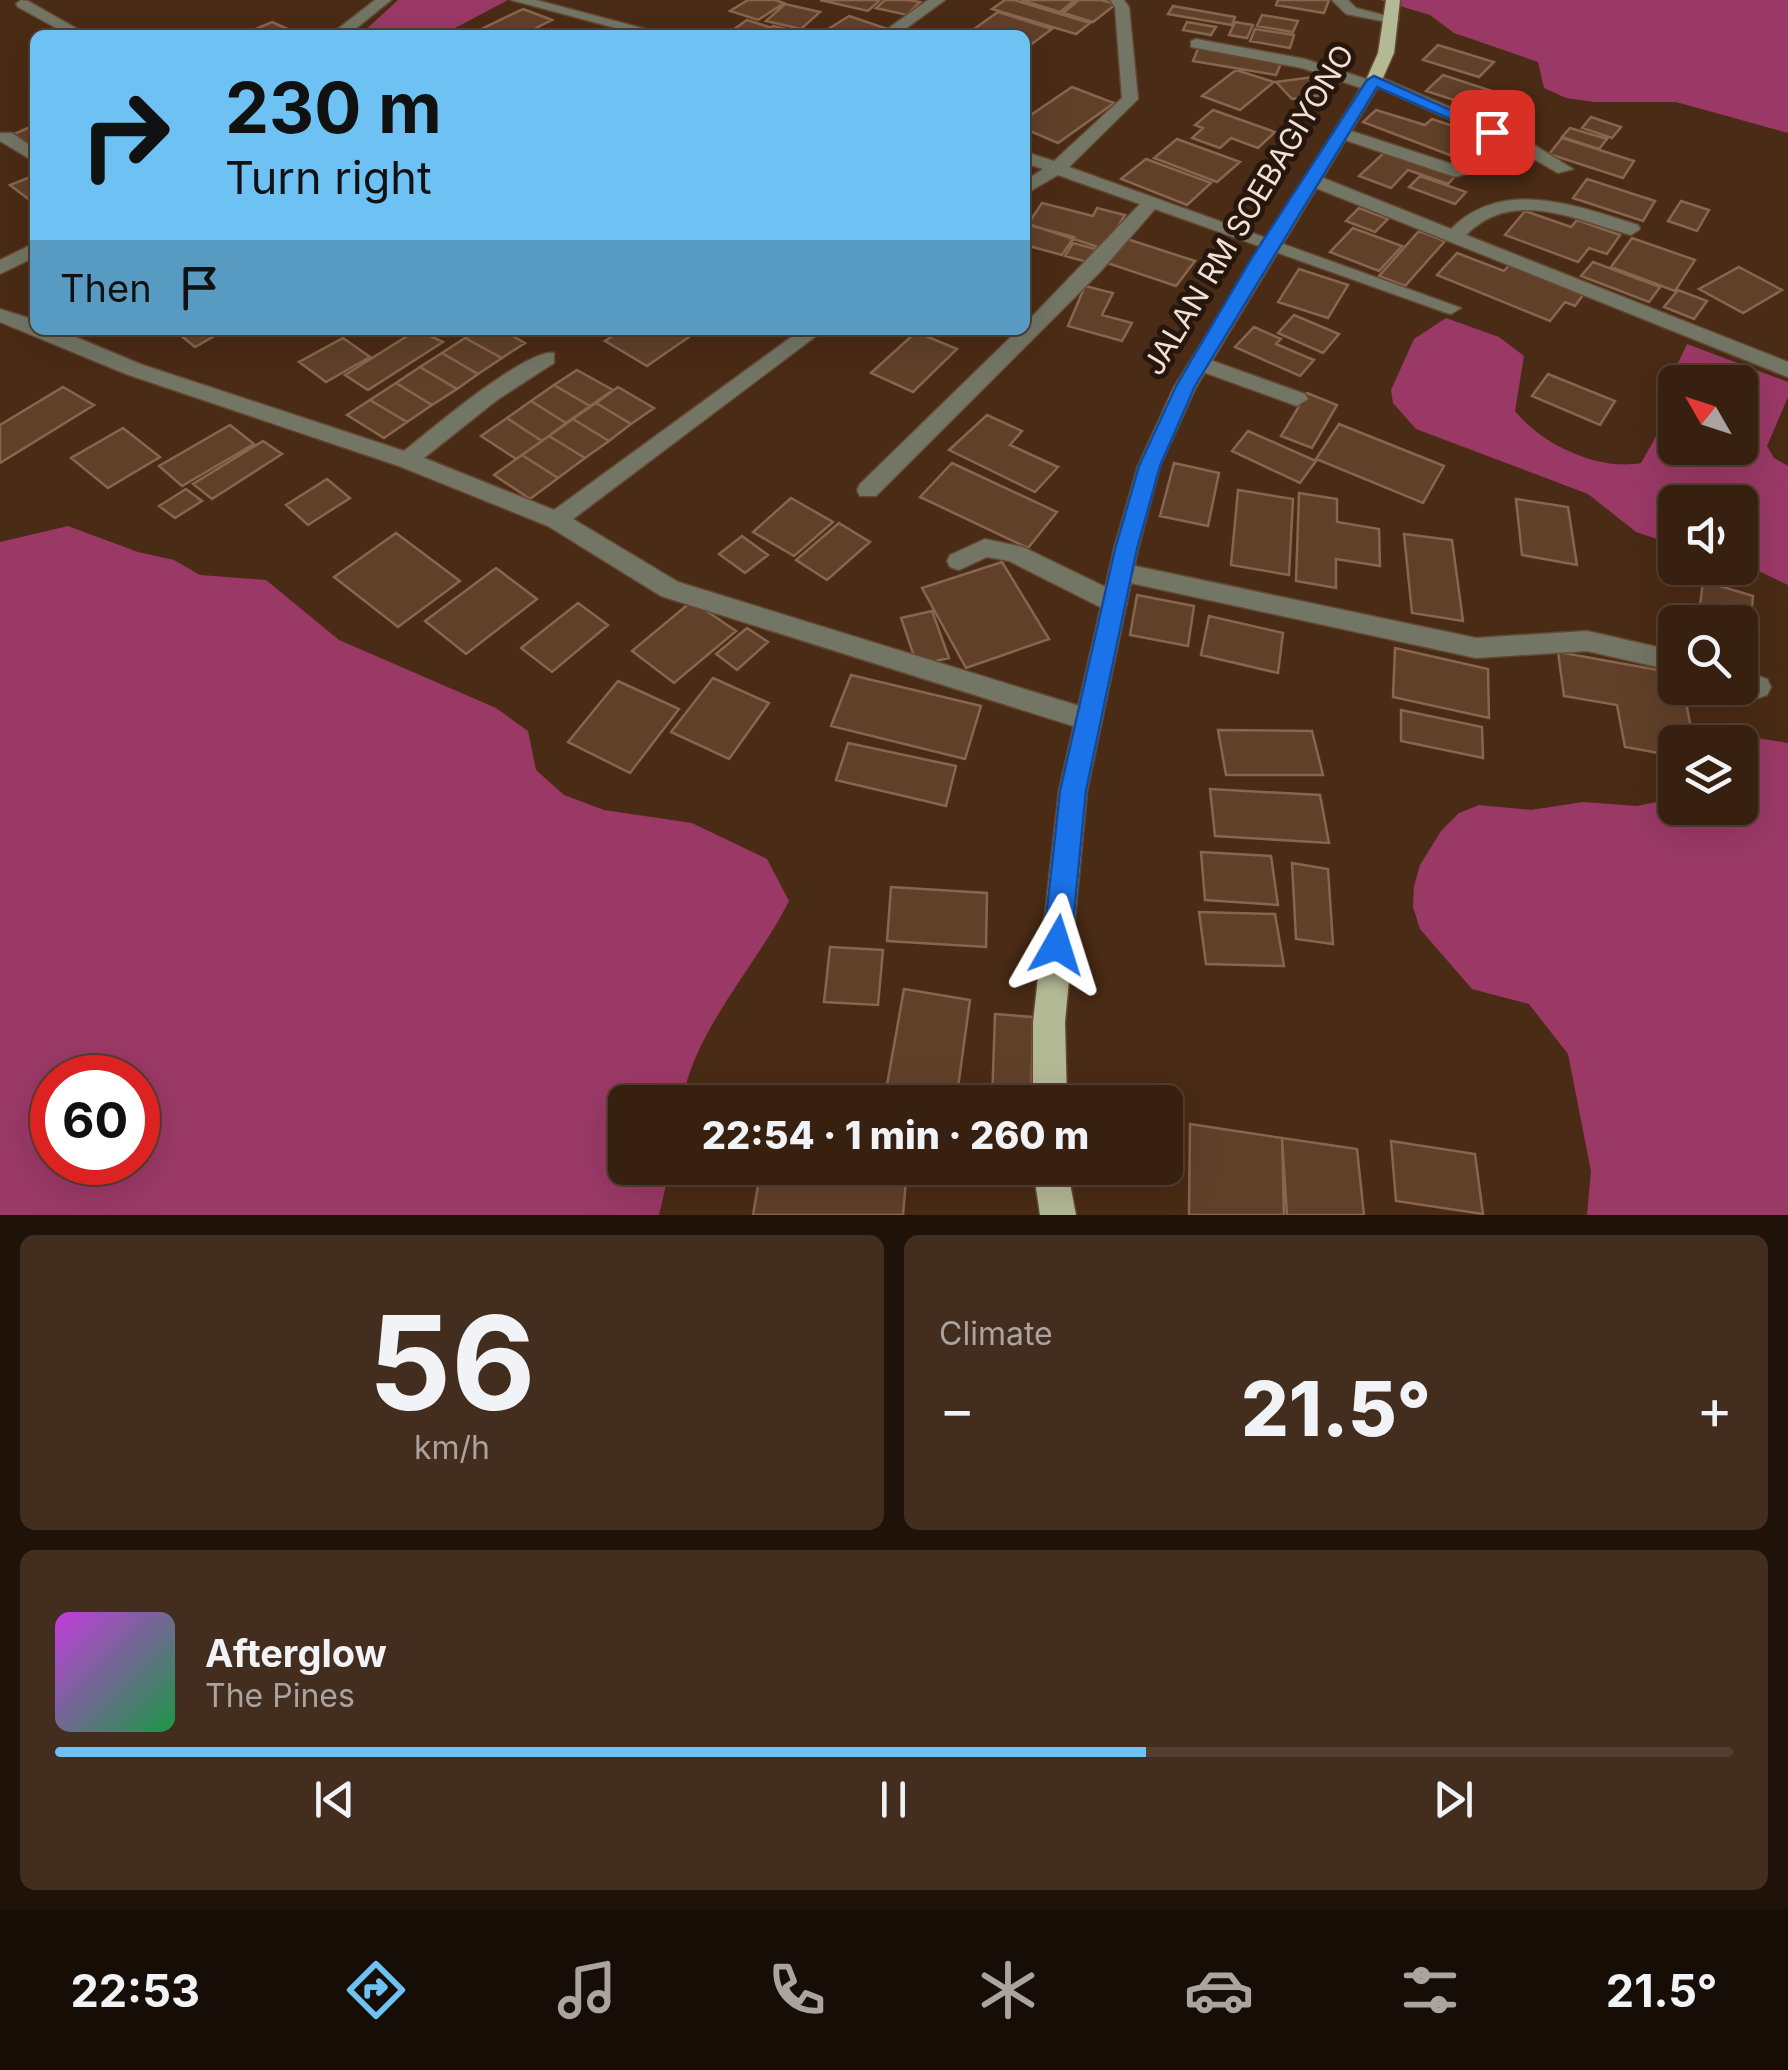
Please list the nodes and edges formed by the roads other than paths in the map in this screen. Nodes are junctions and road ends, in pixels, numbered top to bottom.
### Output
1 (42, 0) edge
2 (384, 0) edge
3 (518, 0) edge
4 (938, 0) edge
5 (1118, 0) edge
6 (1338, 0) edge
7 (1392, 9) edge
8 (70, 30) edge
9 (345, 30) edge
10 (627, 30) edge
11 (895, 30) edge
12 (1196, 44) dead end
13 (1372, 83) junction
14 (1342, 133) junction
15 (6, 138) dead end
16 (30, 154) edge
17 (1030, 159) edge
18 (1057, 168) junction
19 (1564, 169) dead end
20 (1461, 173) dead end
21 (1312, 180) junction
22 (1030, 186) edge
23 (1153, 201) junction
24 (1631, 229) dead end
25 (1455, 236) junction
26 (1271, 242) junction
27 (30, 252) edge
28 (0, 268) edge
29 (1452, 308) dead end
30 (0, 315) edge
31 (30, 326) edge
32 (1030, 330) edge
33 (52, 335) edge
34 (807, 335) edge
35 (1025, 335) edge
36 (548, 358) dead end
37 (1199, 364) junction
38 (1788, 370) edge
39 (1297, 399) dead end
40 (407, 460) junction
41 (868, 490) dead end
42 (556, 520) junction
43 (959, 562) dead end
44 (1120, 572) junction
45 (1115, 602) junction
46 (1658, 657) edge
47 (1090, 720) junction
48 (1050, 1085) edge
49 (1053, 1185) edge
50 (1058, 1215) edge

1 - 8 street
2 - 9 street
3 - 10 street
4 - 11 street
5 - 18 street
6 - 7 street
7 - 13 main road, JALAN RM SOEBAGIYONO
12 - 13 street
13 - 14 main road, JALAN RM SOEBAGIYONO
13 - 19 street
14 - 20 street
14 - 21 main road, JALAN RM SOEBAGIYONO
15 - 16 street
17 - 18 street
18 - 22 street
18 - 23 street
21 - 25 street
21 - 26 main road, JALAN RM SOEBAGIYONO
23 - 26 street
23 - 32 street
24 - 25 street
25 - 38 street
26 - 29 street
26 - 37 main road, JALAN RM SOEBAGIYONO
27 - 28 street
30 - 31 street
33 - 40 street
34 - 42 street
35 - 41 street
36 - 40 street
37 - 39 street
37 - 44 main road, JALAN RM SOEBAGIYONO
40 - 42 street
42 - 47 street
43 - 45 street
44 - 45 main road, JALAN RM SOEBAGIYONO
44 - 46 street
45 - 47 main road, JALAN RM SOEBAGIYONO
47 - 48 main road, JALAN RM SOEBAGIYONO
49 - 50 main road

